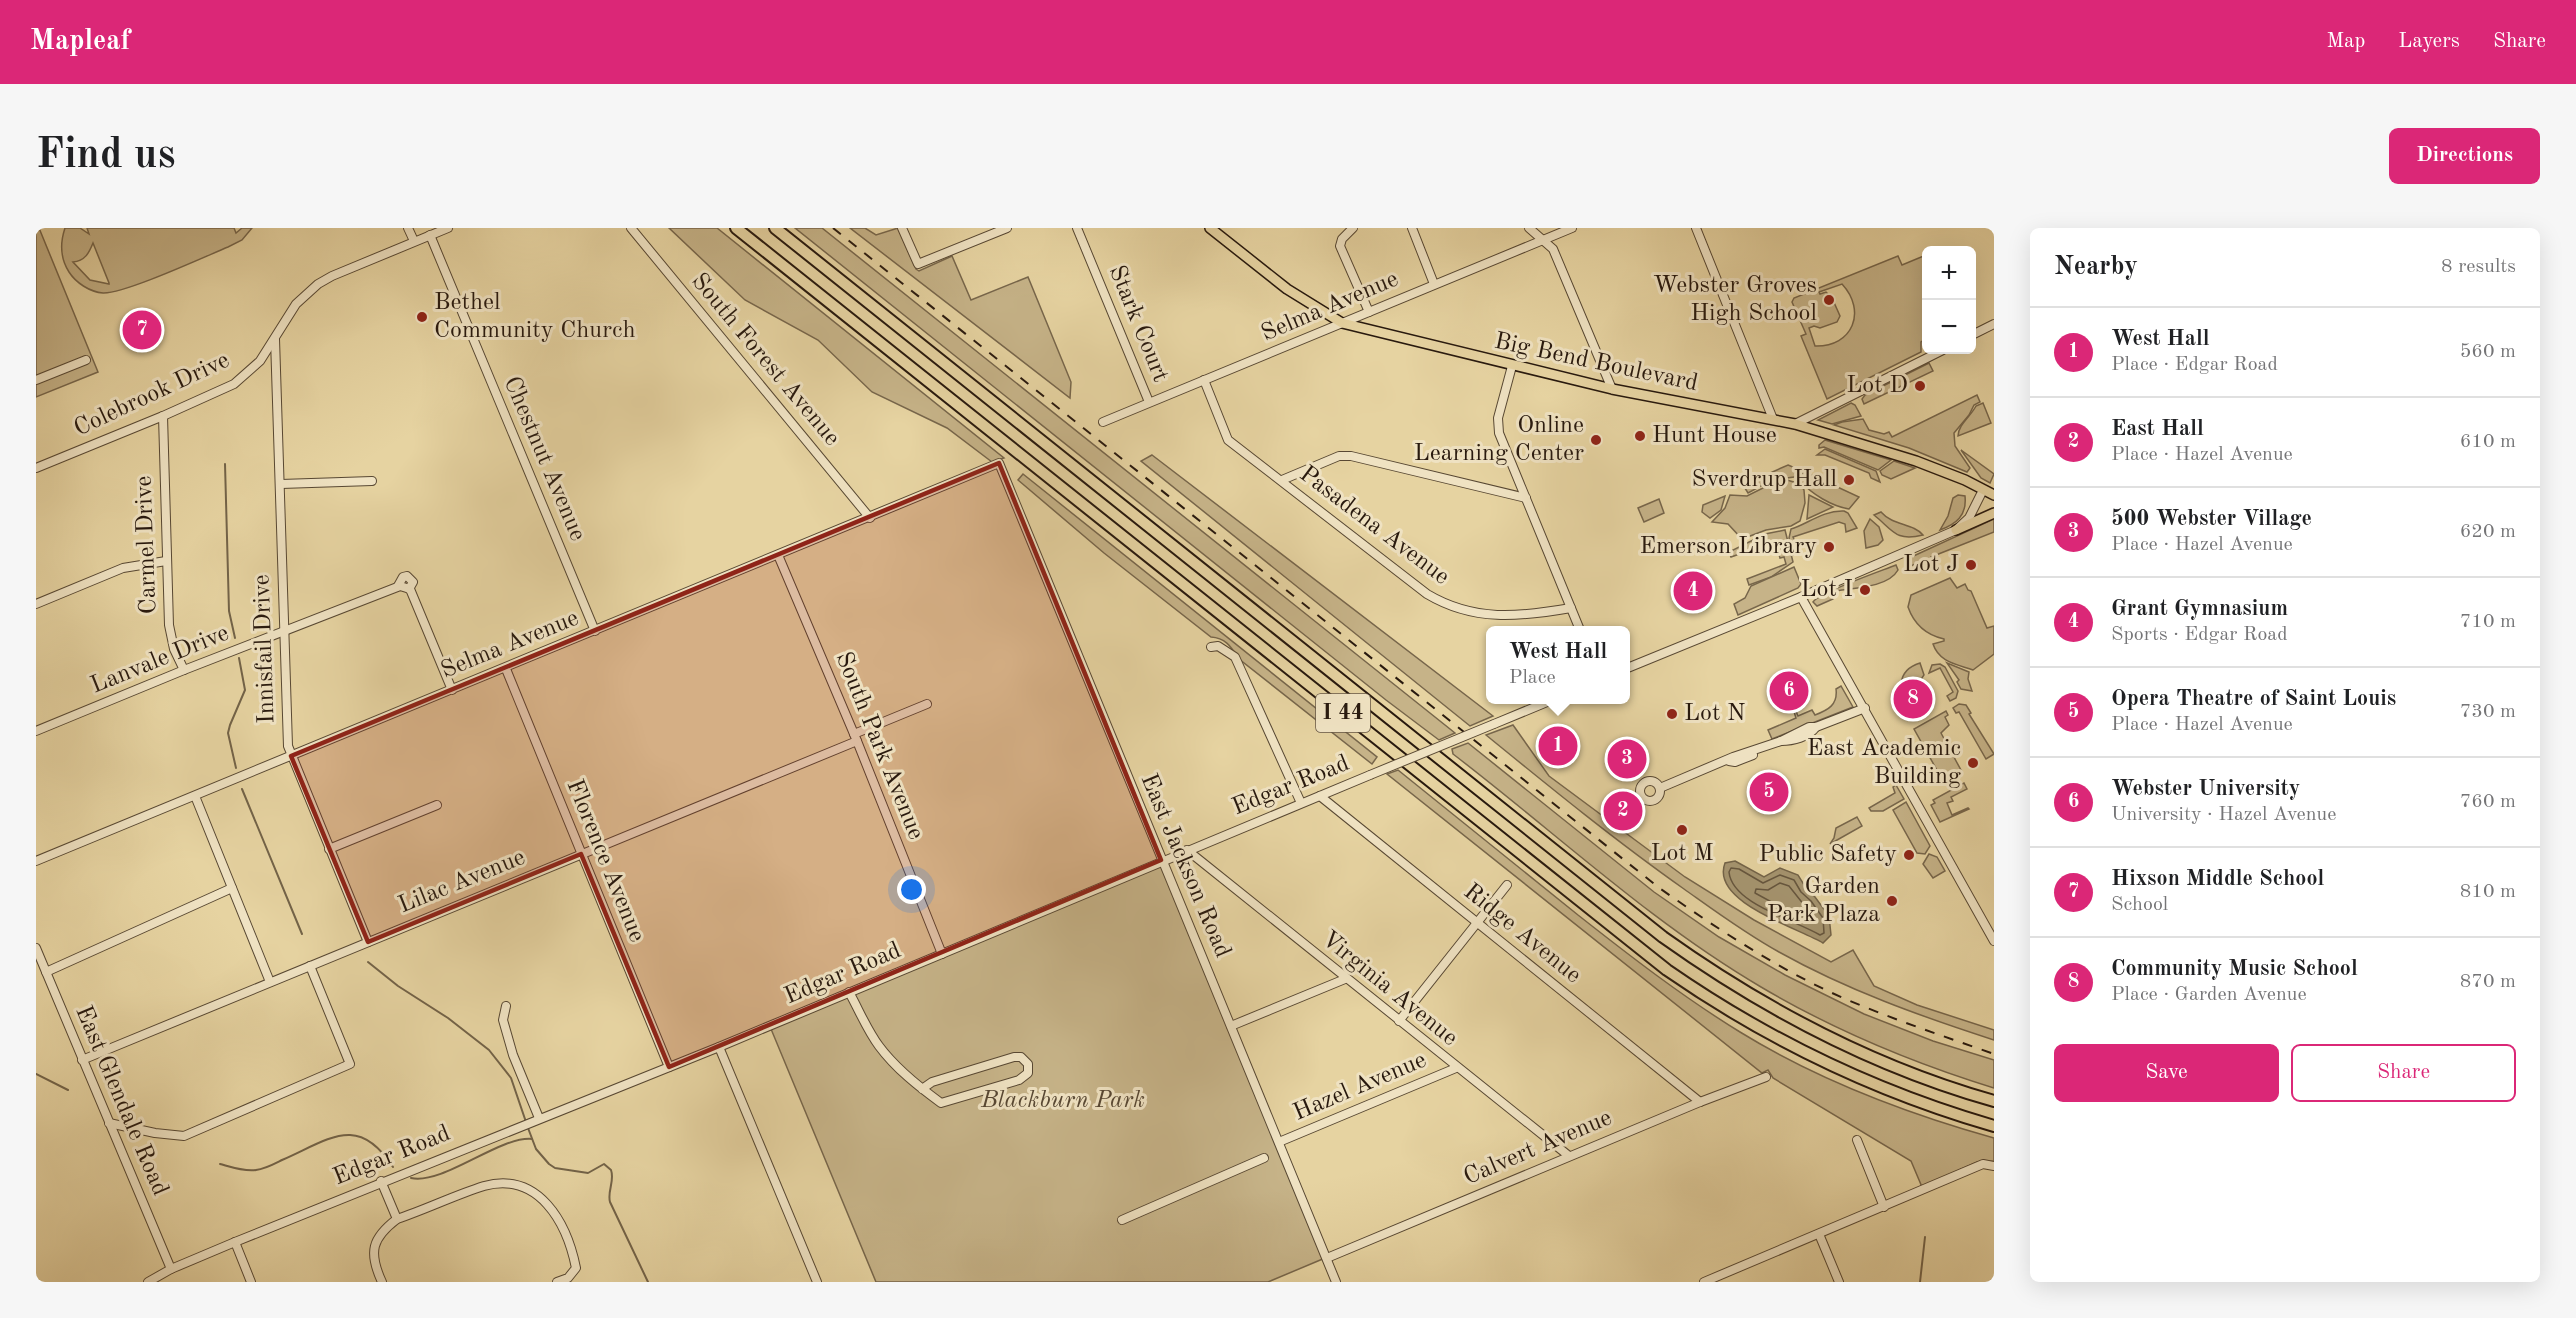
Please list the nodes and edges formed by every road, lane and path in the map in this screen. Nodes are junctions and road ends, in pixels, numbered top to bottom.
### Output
1 (408, 228) edge
2 (448, 228) edge
3 (631, 228) edge
4 (736, 228) edge
5 (775, 228) edge
6 (903, 228) edge
7 (1007, 228) edge
8 (1077, 228) edge
9 (1210, 228) edge
10 (1353, 228) edge
11 (1412, 228) edge
12 (1529, 228) edge
13 (1572, 228) edge
14 (1696, 228) edge
15 (430, 235) junction
16 (1544, 240) junction
17 (414, 242) junction
18 (1434, 284) junction
19 (1369, 312) junction
20 (1342, 323) junction
21 (1994, 324) edge
22 (1976, 333) edge
23 (275, 339) junction
24 (1935, 354) edge
25 (86, 360) dead end
26 (1512, 366) junction
27 (36, 380) edge
28 (1204, 380) junction
29 (1612, 389) junction
30 (1149, 402) junction
31 (163, 416) junction
32 (1773, 419) junction
33 (1103, 422) dead end
34 (1795, 424) junction
35 (999, 464) joint
36 (36, 468) edge
37 (372, 480) dead end
38 (1282, 480) junction
39 (281, 484) junction
40 (1983, 490) junction
41 (1994, 495) edge
42 (1526, 498) junction
43 (1994, 513) edge
44 (870, 518) junction
45 (1956, 530) junction
46 (778, 555) junction
47 (166, 561) junction
48 (1801, 597) junction
49 (36, 604) edge
50 (1571, 608) junction
51 (1578, 626) edge
52 (595, 631) junction
53 (283, 632) junction
54 (1211, 647) dead end
55 (1630, 667) edge
56 (506, 669) junction
57 (184, 670) junction
58 (452, 690) junction
59 (927, 704) dead end
60 (1540, 704) edge
61 (1864, 708) junction
62 (36, 731) edge
63 (856, 737) junction
64 (291, 756) junction
65 (1660, 788) dead end
66 (195, 796) junction
67 (1320, 796) junction
68 (1301, 803) junction
69 (437, 805) dead end
70 (329, 849) junction
71 (1187, 850) junction
72 (581, 854) junction
73 (1161, 860) junction
74 (36, 861) edge
75 (1507, 885) dead end
76 (232, 888) junction
77 (1476, 923) junction
78 (1994, 941) edge
79 (368, 942) junction
80 (36, 948) edge
81 (942, 954) junction
82 (310, 966) junction
83 (46, 972) junction
84 (1345, 979) junction
85 (270, 982) junction
86 (849, 992) junction
87 (506, 1005) dead end
88 (1398, 1021) junction
89 (1231, 1026) junction
90 (719, 1047) junction
91 (82, 1060) junction
92 (669, 1067) junction
93 (1456, 1068) junction
94 (1766, 1077) dead end
95 (922, 1089) junction
96 (1994, 1101) edge
97 (1700, 1102) junction
98 (539, 1118) junction
99 (109, 1123) junction
100 (1994, 1126) edge
101 (1857, 1140) dead end
102 (1279, 1142) junction
103 (1569, 1156) junction
104 (1264, 1158) dead end
105 (1994, 1166) edge
106 (381, 1181) junction
107 (1884, 1207) junction
108 (398, 1219) junction
109 (1122, 1220) dead end
110 (1820, 1234) junction
111 (235, 1242) junction
112 (1327, 1258) junction
113 (171, 1269) junction
114 (148, 1282) edge
115 (251, 1282) edge
116 (382, 1282) edge
117 (557, 1282) edge
118 (817, 1282) edge
119 (1336, 1282) edge
120 (1704, 1282) edge
121 (1839, 1282) edge

1 - 17 street
2 - 15 street
3 - 44 street, South Forest Avenue
4 - 100 highway, I 44
5 - 96 highway, I 44
6 - 7 street
8 - 30 street, Stark Court
9 - 20 main road, Big Bend Boulevard
10 - 19 street
11 - 18 street
12 - 16 street
13 - 16 street, Selma Avenue
14 - 32 street
15 - 17 street, Colebrook Drive
15 - 52 street, Chestnut Avenue
16 - 18 street, Selma Avenue
16 - 29 street
17 - 23 street, Colebrook Drive
18 - 19 street, Selma Avenue
19 - 20 street, Selma Avenue
20 - 26 main road, Big Bend Boulevard
20 - 28 street, Selma Avenue
21 - 22 street
23 - 31 street, Colebrook Drive
23 - 39 street, Innisfail Drive
24 - 34 street
25 - 27 street
26 - 29 main road, Big Bend Boulevard
26 - 42 street
28 - 30 street, Selma Avenue
28 - 38 street, Pasadena Avenue
29 - 32 main road, Big Bend Boulevard
30 - 33 street, Selma Avenue
31 - 36 street, Colebrook Drive
31 - 47 street, Carmel Drive
32 - 34 main road, Big Bend Boulevard
34 - 40 main road, Big Bend Boulevard
35 - 44 street, Selma Avenue
35 - 73 street, East Jackson Road
37 - 39 street
38 - 42 street
38 - 50 street, Pasadena Avenue
39 - 53 street, Innisfail Drive
40 - 41 main road, Big Bend Boulevard
40 - 45 street
42 - 50 street
43 - 45 main road
44 - 46 street, Selma Avenue
45 - 48 street
46 - 52 street, Selma Avenue
46 - 63 street, South Park Avenue
47 - 49 street
47 - 57 street, Carmel Drive
48 - 55 street
48 - 61 street
50 - 51 street
52 - 56 street, Selma Avenue
53 - 57 street, Lanvale Drive
53 - 58 street, Lanvale Drive
53 - 64 street, Innisfail Drive
54 - 68 street
56 - 58 street, Selma Avenue
56 - 72 street, Florence Avenue
57 - 62 street, Lanvale Drive
58 - 64 street, Selma Avenue
59 - 63 street, Lilac Avenue
60 - 67 street, Edgar Road, bridge
61 - 65 street
61 - 78 street
63 - 72 street, Lilac Avenue
63 - 81 street, South Park Avenue
64 - 66 street, Selma Avenue
64 - 70 street, Innisfail Drive
66 - 74 street, Selma Avenue
66 - 76 street
67 - 68 street, Edgar Road
67 - 77 street, Ridge Avenue
68 - 71 street, Edgar Road
69 - 70 street
70 - 79 street, Innisfail Drive
71 - 73 street, Edgar Road
71 - 84 street, Virginia Avenue
72 - 79 street, Lilac Avenue
72 - 92 street, Florence Avenue
73 - 81 street, Edgar Road
73 - 89 street, East Jackson Road
75 - 77 street, Hazel Avenue
76 - 83 street
76 - 85 street
77 - 88 street, Hazel Avenue
77 - 97 street, Ridge Avenue
79 - 82 street, Lilac Avenue
80 - 83 street, East Glendale Road
81 - 86 street, Edgar Road
82 - 85 street, Lilac Avenue
82 - 99 street
83 - 91 street, East Glendale Road
84 - 88 street, Virginia Avenue
84 - 89 street
85 - 91 street, Lilac Avenue
86 - 90 street, Edgar Road
86 - 95 street
87 - 98 street
88 - 93 street, Virginia Avenue
89 - 102 street, East Jackson Road
90 - 92 street, Edgar Road
90 - 118 street
91 - 99 street, East Glendale Road
92 - 98 street, Edgar Road
93 - 102 street, Hazel Avenue
93 - 103 street, Virginia Avenue
94 - 97 street, Calvert Avenue
95 - 95 street
97 - 103 street, Calvert Avenue
98 - 106 street, Edgar Road
99 - 113 street, East Glendale Road
101 - 107 street
102 - 112 street, East Jackson Road
103 - 112 street, Calvert Avenue
104 - 109 street
105 - 107 street
106 - 108 street
106 - 111 street, Edgar Road
107 - 110 street
108 - 116 street
108 - 117 street
110 - 120 street
110 - 121 street
111 - 113 street, Edgar Road
111 - 115 street
112 - 119 street, East Jackson Road
113 - 114 street, Edgar Road

